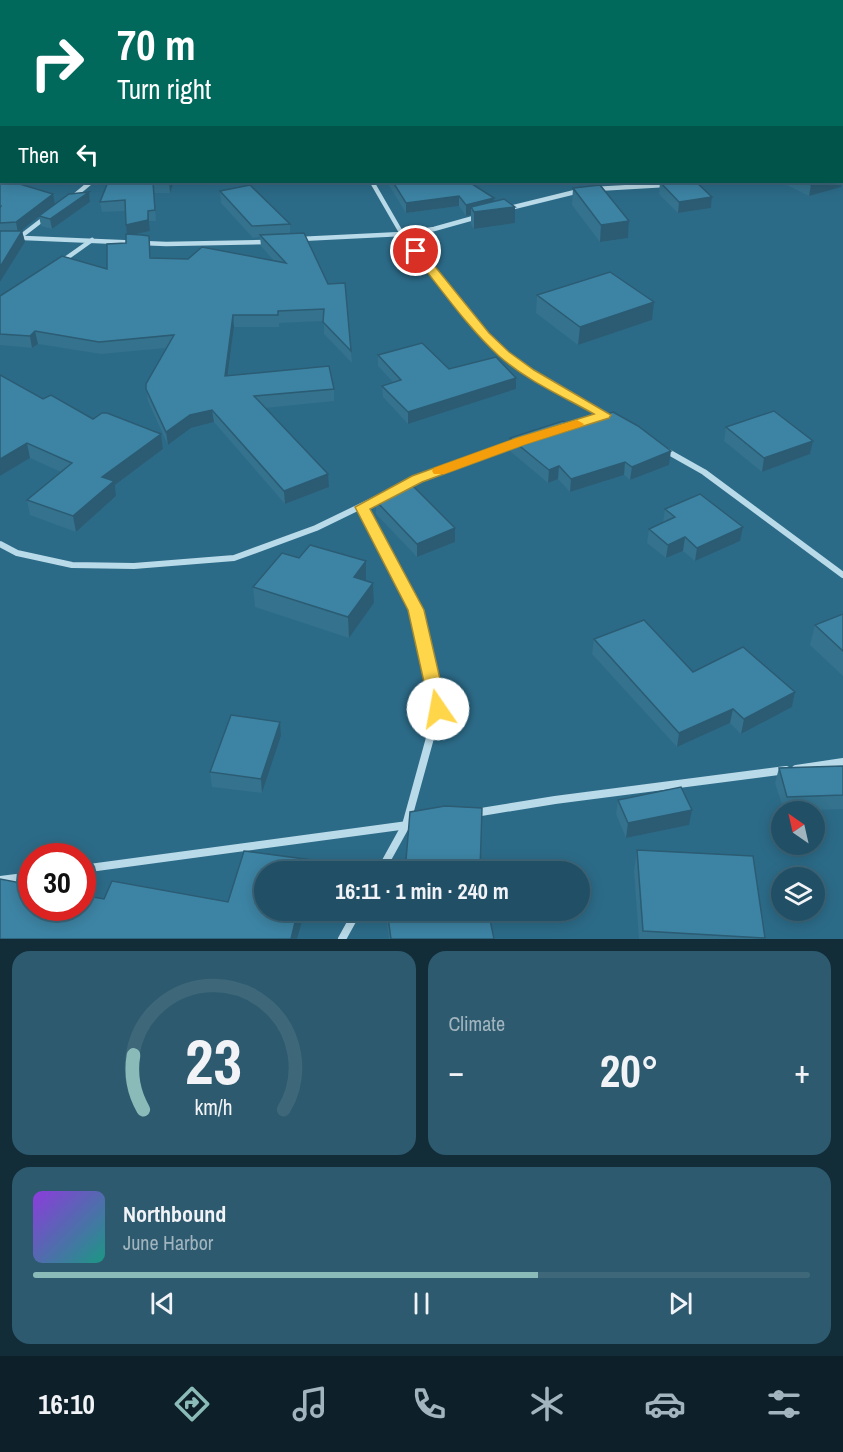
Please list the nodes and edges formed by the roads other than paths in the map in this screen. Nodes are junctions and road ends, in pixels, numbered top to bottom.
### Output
1 (90, 183) edge
2 (373, 183) edge
3 (676, 184) edge
4 (68, 201) edge
5 (508, 208) edge
6 (51, 214) edge
7 (488, 214) edge
8 (402, 234) junction
9 (0, 237) edge
10 (19, 237) junction
11 (93, 240) junction
12 (294, 240) edge
13 (271, 241) edge
14 (59, 263) edge
15 (605, 415) junction
16 (615, 421) edge
17 (553, 431) edge
18 (521, 441) edge
19 (654, 443) edge
20 (362, 507) junction
21 (0, 544) edge
22 (843, 575) edge
23 (843, 762) edge
24 (463, 816) edge
25 (428, 821) edge
26 (405, 825) junction
27 (386, 861) edge
28 (96, 867) edge
29 (18, 878) edge
30 (0, 880) edge
31 (352, 921) edge
32 (342, 939) edge

1 - 4 street
2 - 8 street
3 - 5 street
6 - 10 street
7 - 8 street
8 - 12 street
8 - 15 street
9 - 10 street
10 - 11 street
11 - 13 street
11 - 14 street
15 - 16 street
15 - 17 street
18 - 20 street
19 - 22 street
20 - 21 street
20 - 26 street
23 - 24 street
25 - 26 street
26 - 27 street
26 - 28 street
29 - 30 street
31 - 32 street

